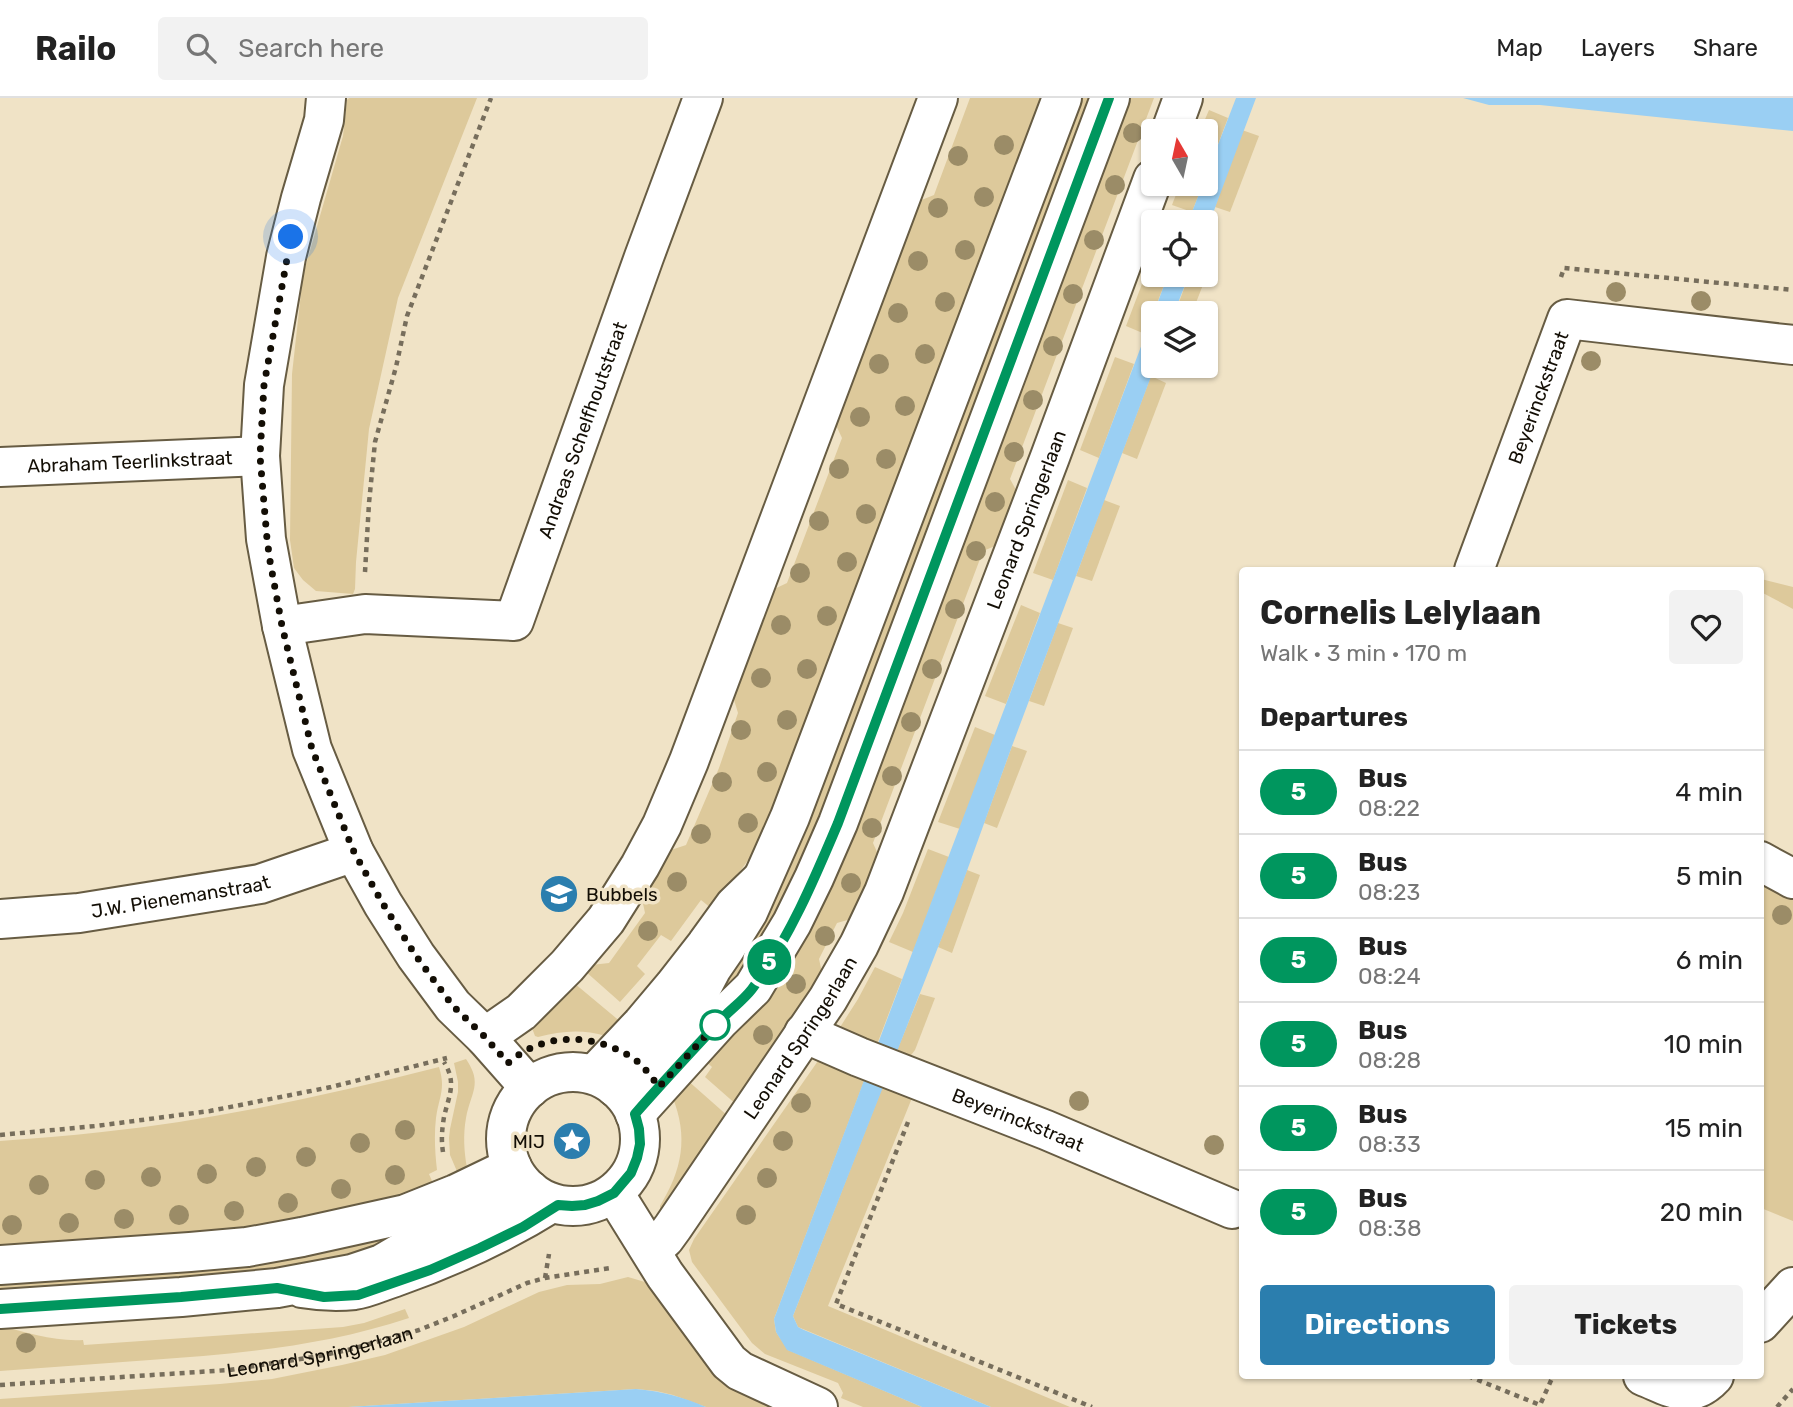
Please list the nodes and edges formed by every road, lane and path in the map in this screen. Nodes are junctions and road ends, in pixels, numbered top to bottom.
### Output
1 (326, 98) edge
2 (491, 98) edge
3 (703, 98) edge
4 (938, 98) edge
5 (1062, 98) edge
6 (1110, 98) edge
7 (1183, 98) edge
8 (1175, 119) edge
9 (1147, 196) edge
10 (1793, 290) edge
11 (1567, 320) junction
12 (1793, 345) edge
13 (260, 456) junction
14 (0, 467) edge
15 (1475, 567) edge
16 (365, 614) junction
17 (282, 626) junction
18 (354, 852) junction
19 (1764, 864) edge
20 (1793, 879) edge
21 (0, 919) edge
22 (804, 1033) junction
23 (485, 1037) junction
24 (436, 1051) dead end
25 (443, 1060) junction
26 (911, 1077) junction
27 (530, 1088) junction
28 (613, 1092) junction
29 (0, 1135) edge
30 (533, 1187) junction
31 (614, 1193) junction
32 (456, 1194) junction
33 (1239, 1201) edge
34 (480, 1248) junction
35 (651, 1251) junction
36 (0, 1265) edge
37 (1793, 1287) edge
38 (277, 1288) junction
39 (501, 1295) junction
40 (0, 1309) edge
41 (1764, 1319) edge
42 (1475, 1379) edge
43 (1552, 1379) edge
44 (1651, 1379) edge
45 (1711, 1379) edge
46 (0, 1385) edge
47 (1793, 1389) edge
48 (817, 1407) edge
49 (1092, 1407) edge
50 (1777, 1407) edge

1 - 13 street
2 - 16 path
3 - 16 street, Andreas Schelfhoutstraat
4 - 23 street
5 - 28 street
6 - 28 street
7 - 8 street
9 - 22 street, Leonard Springerlaan
10 - 11 path
11 - 12 street, Beyerinckstraat
11 - 15 street, Beyerinckstraat
13 - 14 street, Abraham Teerlinkstraat
13 - 17 street
16 - 17 street, Andreas Schelfhoutstraat
17 - 18 street
18 - 21 street, J.W. Pienemanstraat
18 - 23 street
19 - 20 street
22 - 26 street, Beyerinckstraat
22 - 35 street, Leonard Springerlaan
23 - 25 path
23 - 27 street
24 - 25 path
25 - 29 path
25 - 32 path
26 - 33 street, Beyerinckstraat
26 - 49 path
27 - 28 street
27 - 30 street
28 - 31 street
30 - 31 street
30 - 32 street
30 - 34 lane
30 - 38 street
31 - 35 street
32 - 36 street
34 - 38 lane
34 - 39 path
35 - 39 path, Leonard Springerlaan
35 - 48 street
37 - 41 street
38 - 40 street
39 - 46 path, Leonard Springerlaan
42 - 43 path
44 - 45 street
47 - 50 path

